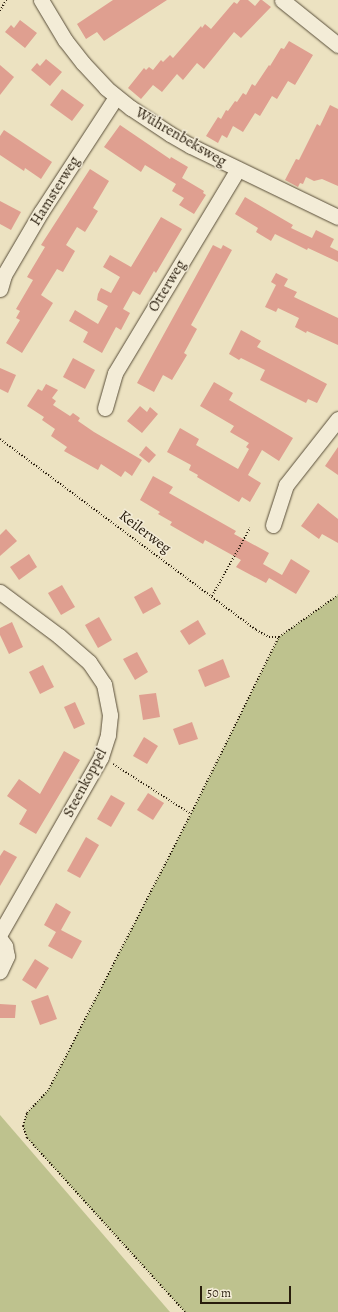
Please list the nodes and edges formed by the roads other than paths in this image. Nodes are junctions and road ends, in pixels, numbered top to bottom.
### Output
1 (41, 0) edge
2 (282, 0) edge
3 (338, 45) edge
4 (116, 97) junction
5 (238, 169) junction
6 (338, 217) edge
7 (0, 289) edge
8 (105, 408) dead end
9 (338, 419) edge
10 (273, 525) dead end
11 (0, 592) edge
12 (0, 933) edge
13 (0, 939) edge
14 (0, 971) edge

1 - 4 street, Wührenbeksweg
2 - 3 street
4 - 5 street, Wührenbeksweg
4 - 7 street, Hamsterweg
5 - 6 street, Wührenbeksweg
5 - 8 street, Otterweg
9 - 10 street
11 - 12 street, Steenkoppel
13 - 14 street

